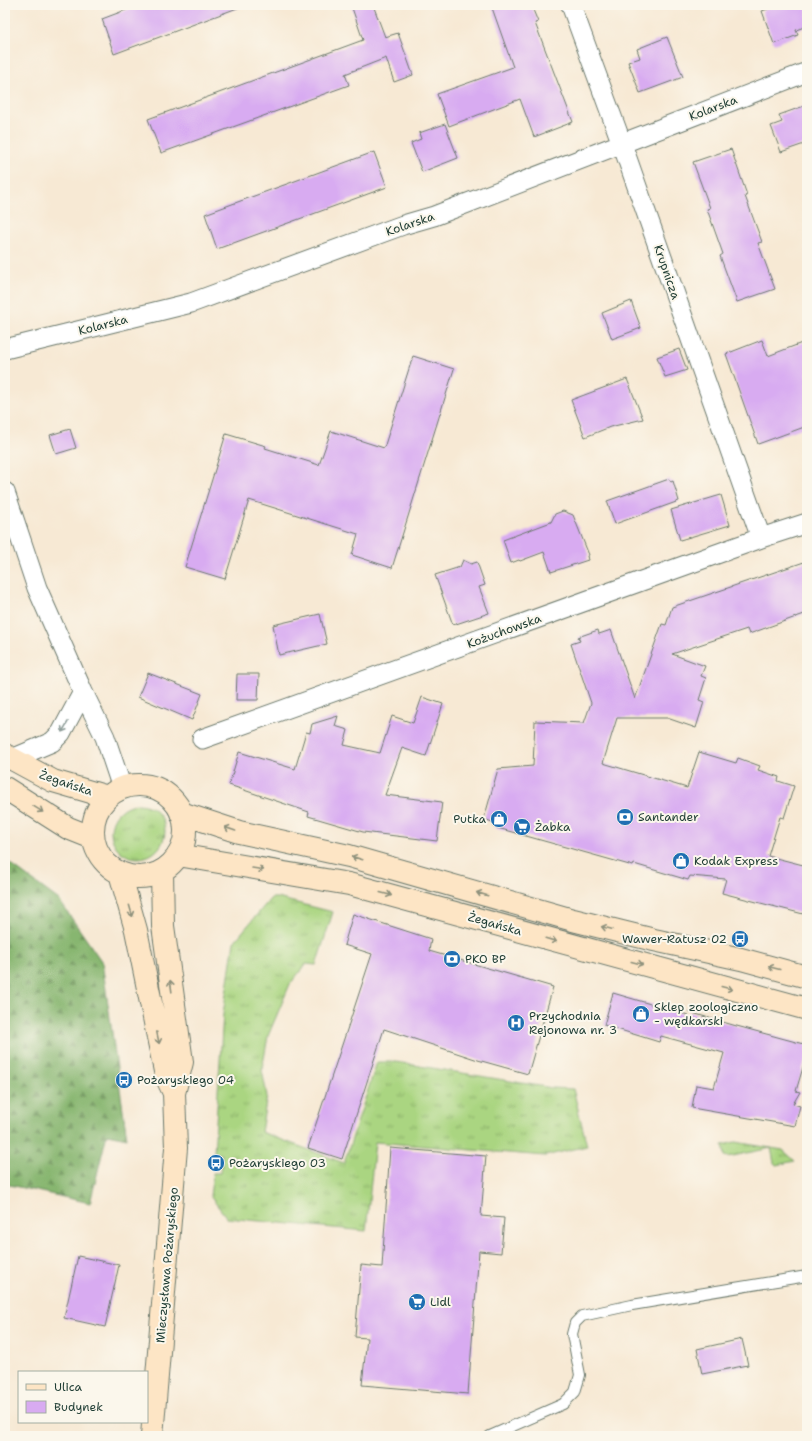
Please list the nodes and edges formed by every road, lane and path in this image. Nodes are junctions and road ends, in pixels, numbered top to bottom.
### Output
1 (571, 5) edge
2 (807, 72) edge
3 (622, 144) junction
4 (5, 349) edge
5 (5, 492) edge
6 (807, 523) edge
7 (761, 538) junction
8 (83, 692) junction
9 (202, 739) dead end
10 (9, 757) edge
11 (5, 788) edge
12 (115, 793) junction
13 (181, 813) junction
14 (93, 838) junction
15 (178, 855) junction
16 (162, 871) junction
17 (120, 873) junction
18 (807, 977) edge
19 (807, 1009) edge
20 (174, 1093) junction
21 (807, 1276) edge
22 (152, 1436) edge
23 (490, 1436) edge

1 - 3 street, Krupnicza
2 - 3 street, Kolarska
3 - 4 street, Kolarska
3 - 7 street, Krupnicza
5 - 8 street
6 - 7 street, Kożuchowska
7 - 9 street, Kożuchowska
8 -> 10 street
8 - 12 street
10 - 12 street, Żegańska
11 -> 14 street
12 - 13 street
12 - 14 street
13 - 15 street
18 -> 13 street
14 - 17 street
15 - 16 street
15 -> 19 street, Żegańska
16 - 17 street
20 -> 16 street, Mieczysława Pożaryskiego
17 -> 20 street, Mieczysława Pożaryskiego
20 - 22 street, Mieczysława Pożaryskiego
21 - 23 lane

